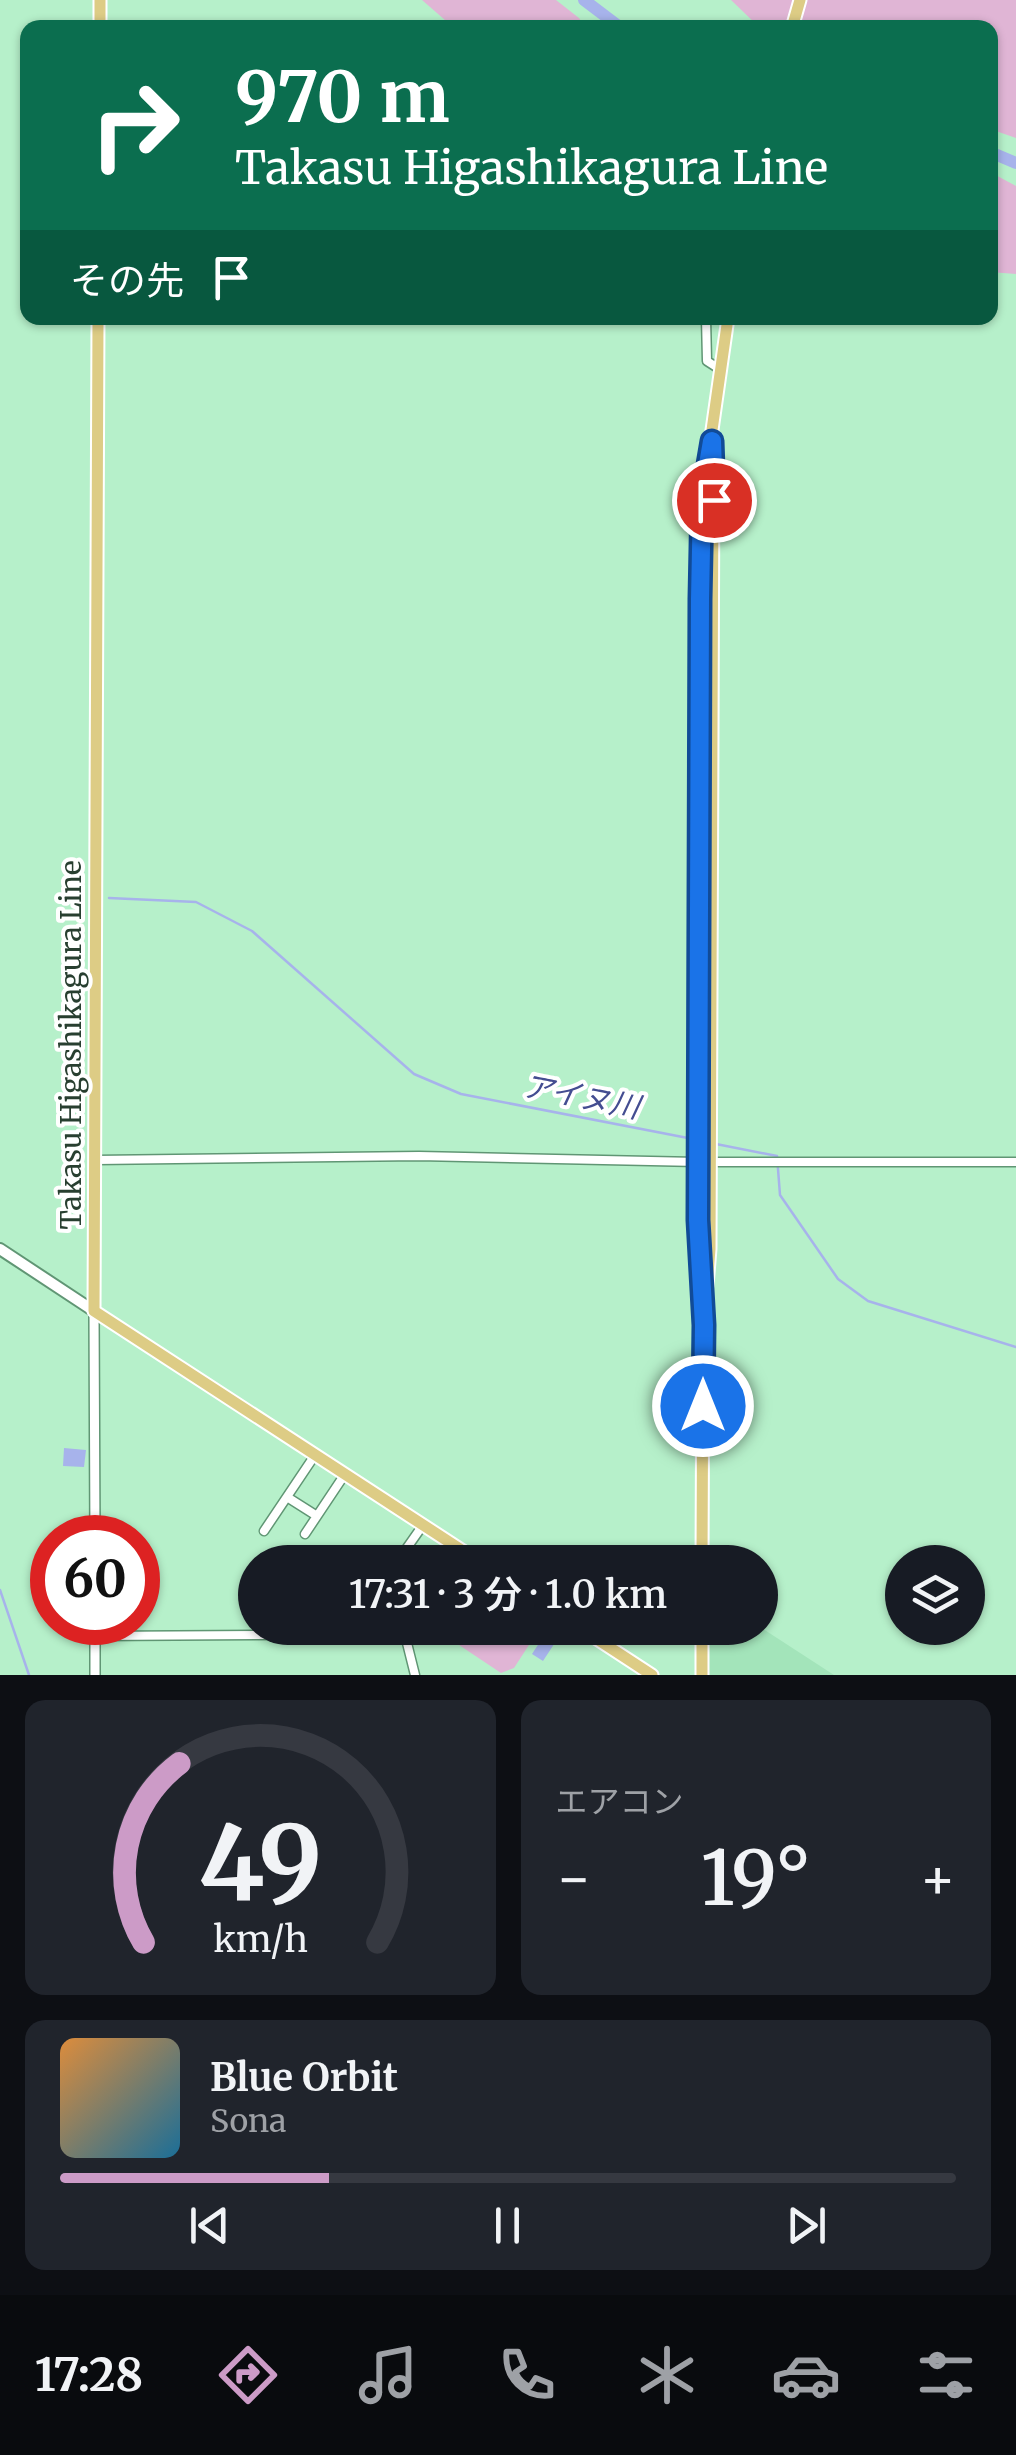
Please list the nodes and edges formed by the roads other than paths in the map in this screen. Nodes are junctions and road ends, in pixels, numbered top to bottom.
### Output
1 (98, 325) edge
2 (706, 325) edge
3 (727, 325) edge
4 (721, 370) junction
5 (704, 1148) junction
6 (96, 1160) junction
7 (1016, 1162) edge
8 (0, 1250) edge
9 (94, 1311) junction
10 (315, 1455) junction
11 (345, 1474) junction
12 (287, 1496) junction
13 (95, 1515) edge
14 (317, 1516) junction
15 (423, 1525) junction
16 (264, 1532) dead end
17 (304, 1534) dead end
18 (409, 1545) edge
19 (454, 1545) edge
20 (702, 1545) edge
21 (238, 1633) edge
22 (160, 1634) edge
23 (95, 1645) edge
24 (408, 1645) edge
25 (606, 1645) edge
26 (702, 1645) edge
27 (95, 1675) edge
28 (416, 1675) edge
29 (652, 1675) edge
30 (702, 1675) edge

1 - 6 main road, Takasu Higashikagura Line
2 - 4 street
3 - 4 main road
4 - 5 main road
5 - 6 street
5 - 7 street
5 - 20 main road
6 - 9 main road, Takasu Higashikagura Line
8 - 9 main road
9 - 10 main road
9 - 13 street
10 - 11 main road
10 - 12 street
11 - 14 street
11 - 15 main road
12 - 14 street
12 - 16 street
14 - 17 street
15 - 18 street
15 - 19 main road
21 - 22 street
23 - 27 street
24 - 28 street
25 - 29 main road
26 - 30 main road

